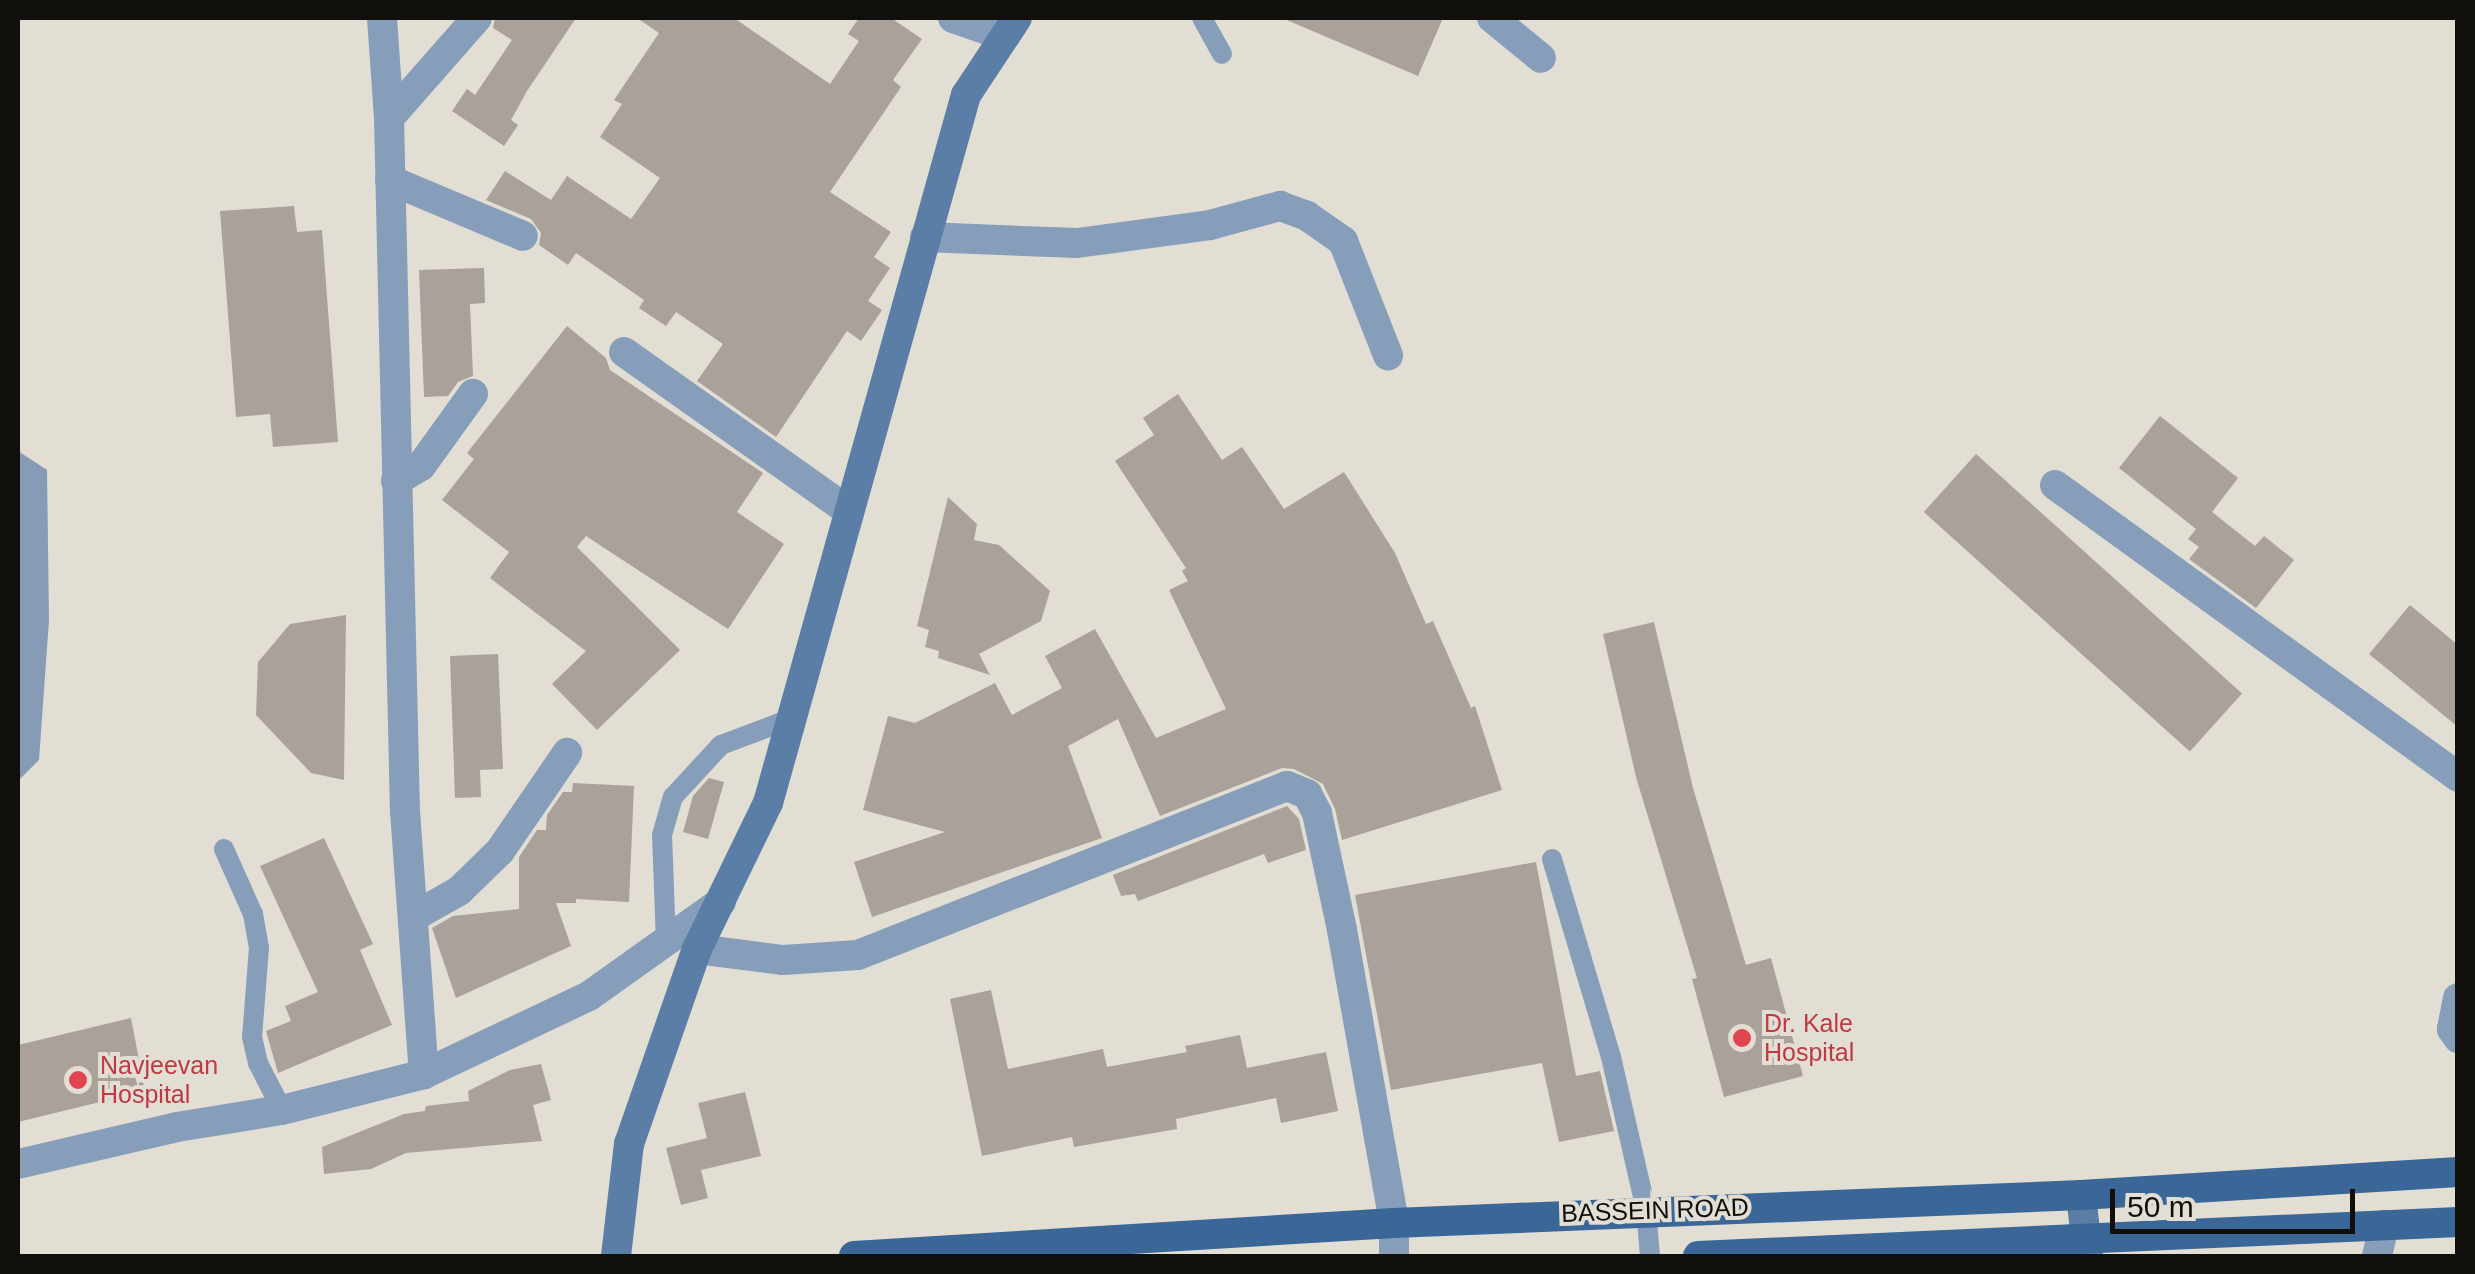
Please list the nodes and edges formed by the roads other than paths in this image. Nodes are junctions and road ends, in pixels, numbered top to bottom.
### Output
1 (382, 18) edge
2 (477, 18) edge
3 (953, 18) edge
4 (1202, 18) edge
5 (1492, 18) edge
6 (1011, 27) edge
7 (1222, 54) dead end
8 (1541, 58) dead end
9 (389, 118) junction
10 (390, 180) junction
11 (523, 236) dead end
12 (925, 238) junction
13 (624, 352) dead end
14 (1388, 356) dead end
15 (474, 394) dead end
16 (396, 481) junction
17 (2055, 485) dead end
18 (847, 510) junction
19 (790, 719) junction
20 (567, 753) dead end
21 (2458, 777) edge
22 (224, 849) dead end
23 (1552, 859) dead end
24 (721, 902) junction
25 (413, 917) junction
26 (666, 943) junction
27 (697, 949) junction
28 (2458, 998) edge
29 (2458, 1038) edge
30 (424, 1074) junction
31 (282, 1110) junction
32 (18, 1164) edge
33 (2458, 1172) edge
34 (2080, 1194) junction
35 (1646, 1210) junction
36 (2458, 1222) edge
37 (1394, 1223) junction
38 (2384, 1225) junction
39 (2087, 1248) edge
40 (1933, 1251) edge
41 (616, 1256) edge
42 (854, 1256) edge
43 (1394, 1256) edge
44 (1650, 1256) edge
45 (1698, 1256) edge
46 (2378, 1256) edge

1 - 9 street
2 - 9 street
3 - 6 street
4 - 7 lane
5 - 8 street
6 - 12 street
9 - 10 street
10 - 11 street
10 - 16 street
12 - 14 street
12 - 18 street
13 - 18 street
15 - 16 street
16 - 25 street
17 - 21 street
18 - 19 street
19 - 24 street
19 - 26 lane
20 - 25 street
22 - 31 lane
23 - 35 lane
24 - 26 street
24 - 27 street
25 - 30 street
26 - 30 street
27 - 37 street
27 - 41 street
28 - 29 street
30 - 31 street
31 - 32 street
33 - 34 main road, BASSEIN ROAD
34 - 35 main road, BASSEIN ROAD
34 - 39 street
35 - 37 main road, BASSEIN ROAD
35 - 44 lane
36 - 38 main road, BASSEIN ROAD
37 - 42 main road, BASSEIN ROAD
37 - 43 street
38 - 39 main road, BASSEIN ROAD
38 - 46 street
39 - 40 main road, BASSEIN ROAD
40 - 45 main road, BASSEIN ROAD

